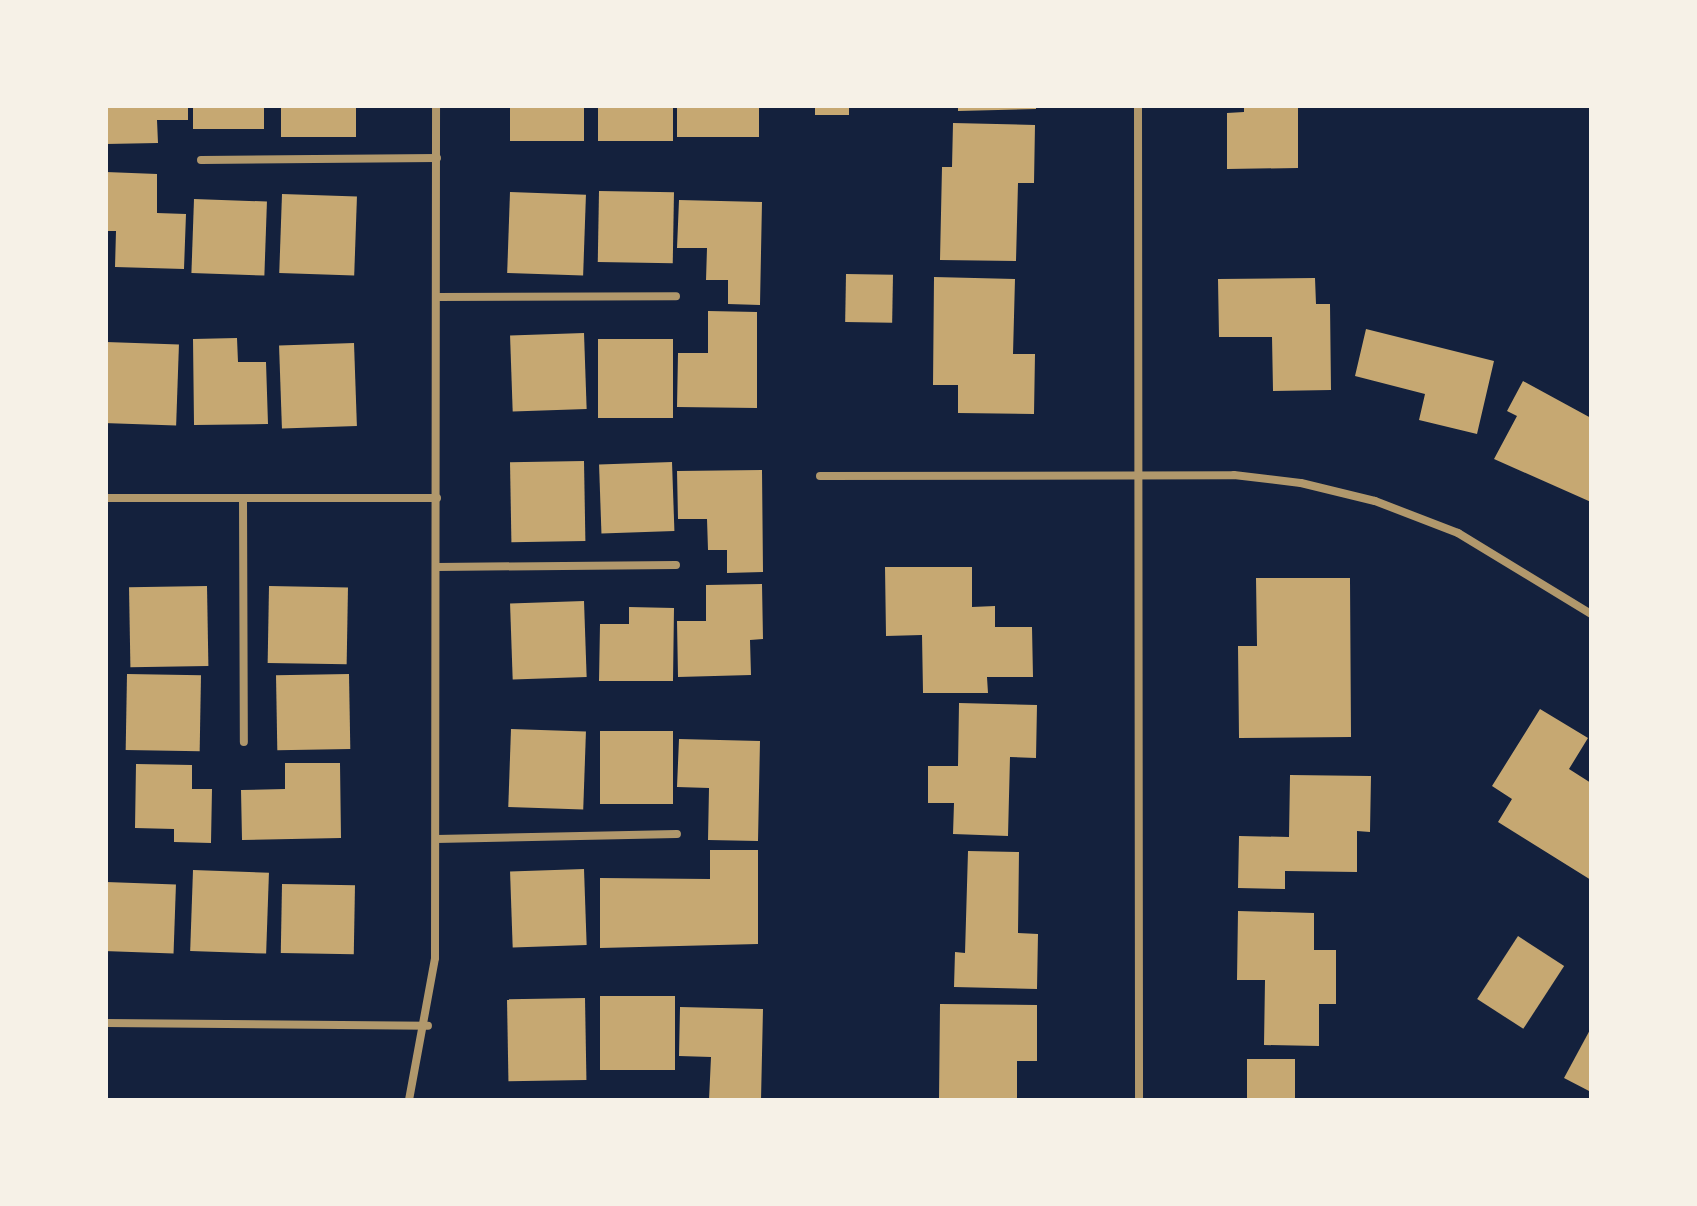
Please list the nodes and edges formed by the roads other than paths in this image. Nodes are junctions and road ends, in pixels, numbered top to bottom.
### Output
1 (436, 106) edge
2 (1138, 106) edge
3 (437, 158) junction
4 (201, 160) dead end
5 (676, 296) dead end
6 (437, 297) junction
7 (1138, 475) junction
8 (820, 476) dead end
9 (106, 498) edge
10 (243, 498) junction
11 (437, 498) junction
12 (676, 565) dead end
13 (437, 567) junction
14 (1591, 614) edge
15 (244, 742) dead end
16 (677, 834) dead end
17 (436, 839) junction
18 (106, 1023) edge
19 (428, 1026) junction
20 (409, 1100) edge
21 (1139, 1100) edge

1 - 3 street
2 - 7 street
3 - 4 street
3 - 6 street
5 - 6 street
6 - 11 street
7 - 8 street
7 - 14 street
7 - 21 street
9 - 10 street
10 - 11 street
10 - 15 street
11 - 13 street
12 - 13 street
13 - 17 street
16 - 17 street
17 - 19 street
18 - 19 street
19 - 20 street

